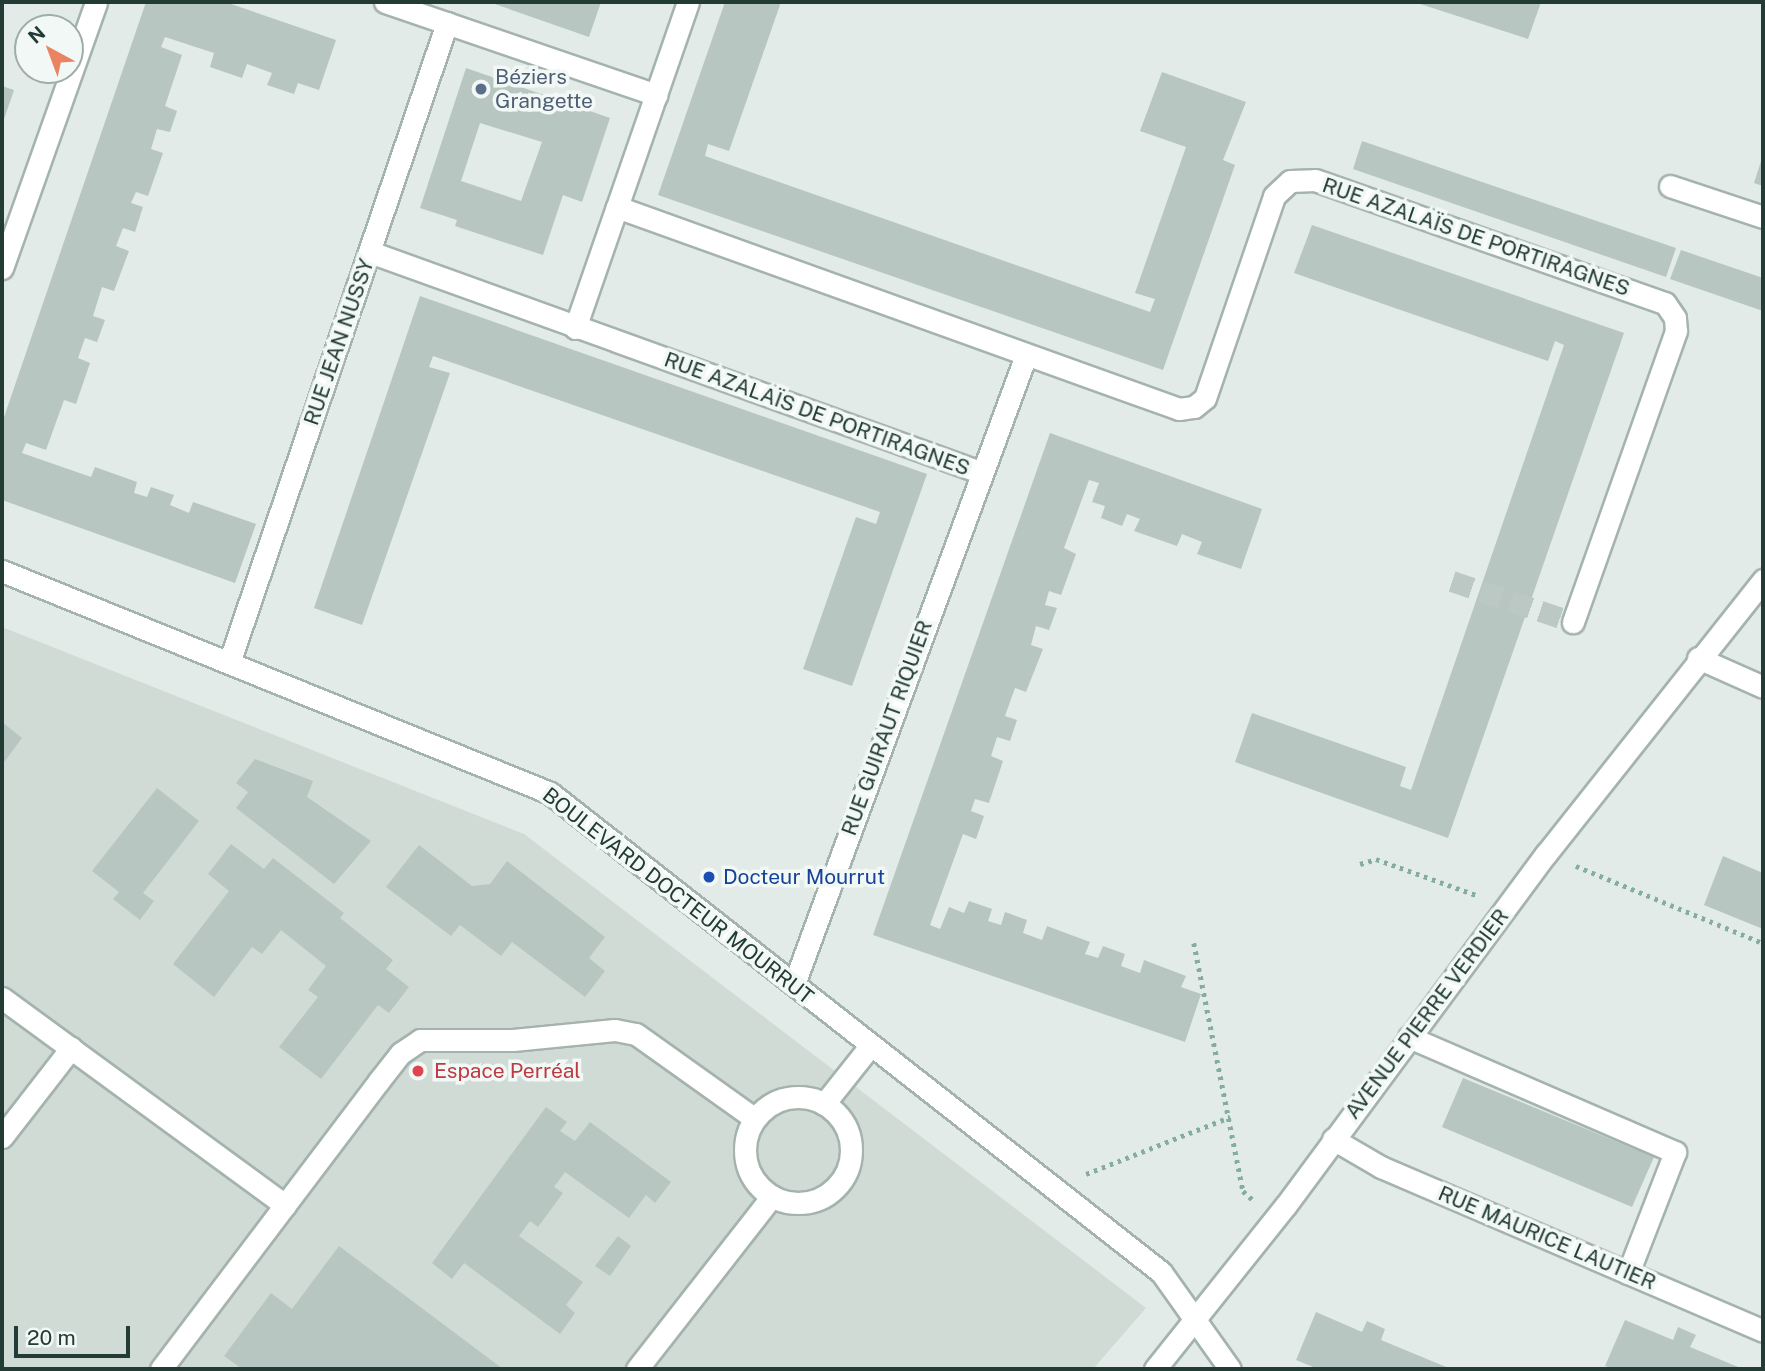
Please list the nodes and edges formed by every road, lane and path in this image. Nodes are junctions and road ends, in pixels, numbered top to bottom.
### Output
1 (96, 2) edge
2 (384, 2) edge
3 (688, 2) edge
4 (447, 23) junction
5 (657, 95) junction
6 (1670, 186) dead end
7 (617, 207) junction
8 (1763, 217) edge
9 (370, 252) junction
10 (2, 268) edge
11 (575, 328) junction
12 (1026, 355) junction
13 (980, 472) junction
14 (2, 571) edge
15 (1763, 580) edge
16 (1763, 599) edge
17 (1573, 622) dead end
18 (1698, 658) junction
19 (230, 660) junction
20 (1763, 687) edge
21 (1546, 854) junction
22 (1360, 864) dead end
23 (1507, 906) junction
24 (1194, 943) dead end
25 (1763, 943) edge
26 (794, 984) junction
27 (2, 998) edge
28 (1409, 1037) junction
29 (871, 1045) junction
30 (71, 1048) junction
31 (824, 1104) junction
32 (1231, 1117) junction
33 (755, 1119) junction
34 (2, 1137) edge
35 (1333, 1139) junction
36 (1052, 1187) junction
37 (772, 1196) junction
38 (285, 1205) junction
39 (1275, 1219) junction
40 (1628, 1273) junction
41 (1197, 1319) junction
42 (1763, 1331) edge
43 (161, 1369) edge
44 (637, 1369) edge
45 (1155, 1369) edge
46 (1230, 1369) edge

1 - 10 street
2 - 4 street
3 - 5 street
4 - 5 street
4 - 9 street, RUE JEAN NUSSY
5 - 7 street
6 - 8 street
7 - 11 street
7 - 12 street, RUE AZALAÏS DE PORTIRAGNES
9 - 11 street, RUE AZALAÏS DE PORTIRAGNES
9 - 19 street, RUE JEAN NUSSY
11 - 13 street, RUE AZALAÏS DE PORTIRAGNES
12 - 13 street, RUE AZALAÏS DE PORTIRAGNES
12 - 17 street, RUE AZALAÏS DE PORTIRAGNES
13 - 26 street, RUE GUIRAUT RIQUIER
14 - 19 street, BOULEVARD DOCTEUR MOURRUT
15 - 18 street, AVENUE PIERRE VERDIER
16 - 18 street, AVENUE PIERRE VERDIER
18 - 20 street
18 - 21 street, AVENUE PIERRE VERDIER
19 - 26 street, BOULEVARD DOCTEUR MOURRUT
21 - 23 street, AVENUE PIERRE VERDIER
21 - 25 path
22 - 23 path
23 - 28 street, AVENUE PIERRE VERDIER
24 - 32 path
26 - 29 street, BOULEVARD DOCTEUR MOURRUT
27 - 30 street
28 - 35 street, AVENUE PIERRE VERDIER
28 - 40 street
29 - 31 street
29 - 36 street, BOULEVARD DOCTEUR MOURRUT
30 - 34 street
30 - 38 street
31 - 33 street
31 - 37 street
32 - 36 path
32 - 39 path
33 - 37 street
33 - 38 street
35 - 39 street, AVENUE PIERRE VERDIER
35 - 40 street, RUE MAURICE LAUTIER
36 - 41 street, BOULEVARD DOCTEUR MOURRUT
37 - 44 street
38 - 43 street
39 - 41 street, AVENUE PIERRE VERDIER
40 - 42 street, RUE MAURICE LAUTIER
41 - 45 street, AVENUE PIERRE VERDIER
41 - 46 street, BOULEVARD DOCTEUR MOURRUT

